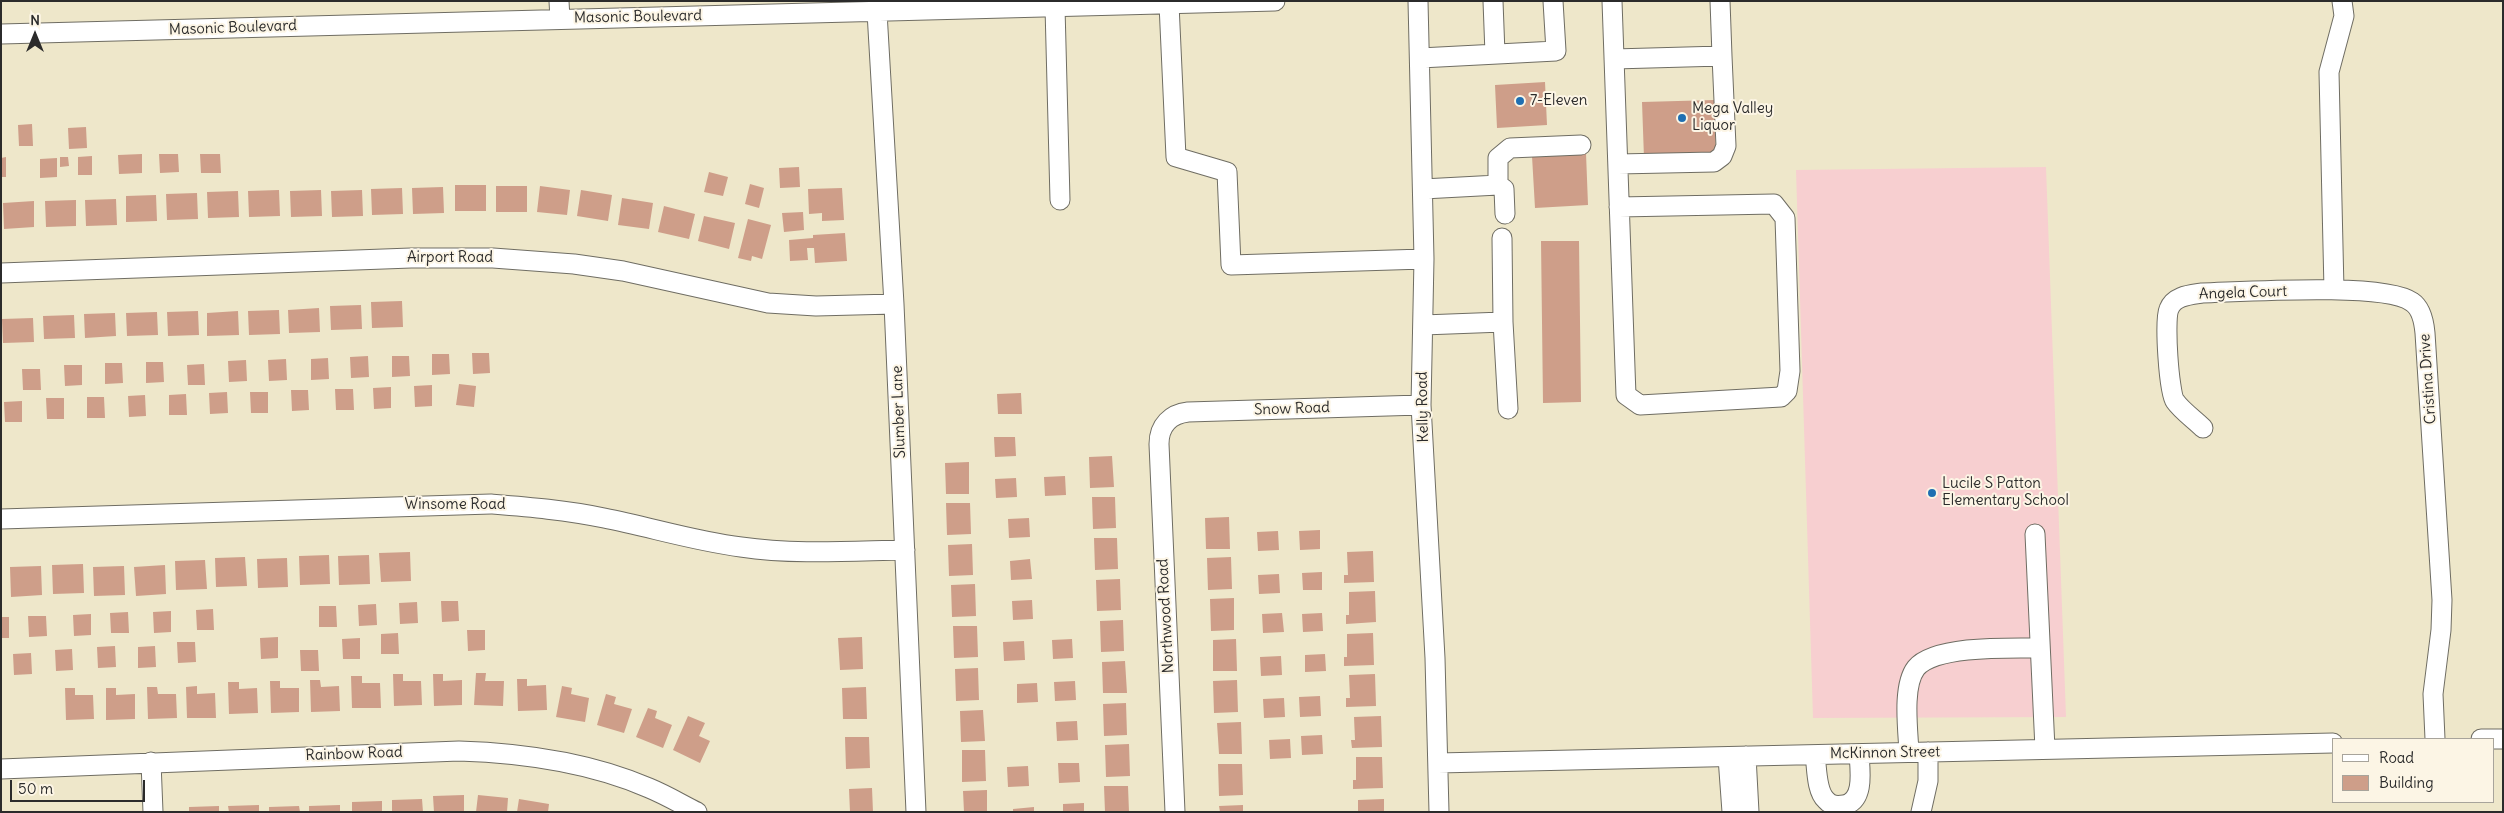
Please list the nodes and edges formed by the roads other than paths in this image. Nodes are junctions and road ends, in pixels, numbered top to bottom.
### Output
1 (1275, 1) edge
2 (1418, 1) edge
3 (1493, 1) edge
4 (1553, 1) edge
5 (1612, 1) edge
6 (1720, 1) edge
7 (2342, 1) edge
8 (1169, 4) junction
9 (843, 7) edge
10 (1056, 7) junction
11 (559, 10) edge
12 (877, 12) junction
13 (1, 34) edge
14 (1496, 54) junction
15 (1722, 56) junction
16 (1420, 58) junction
17 (1614, 59) junction
18 (1581, 145) dead end
19 (1618, 164) junction
20 (1498, 185) junction
21 (1422, 189) junction
22 (1060, 200) dead end
23 (1619, 207) junction
24 (1505, 214) dead end
25 (1502, 238) dead end
26 (1424, 259) junction
27 (1, 273) edge
28 (2334, 290) junction
29 (894, 304) junction
30 (1503, 322) junction
31 (1423, 325) junction
32 (1421, 406) junction
33 (1508, 409) dead end
34 (1167, 421) joint
35 (2203, 428) dead end
36 (1, 519) edge
37 (2035, 534) dead end
38 (904, 550) junction
39 (2040, 648) junction
40 (2435, 738) edge
41 (2332, 743) edge
42 (2046, 749) junction
43 (1909, 752) junction
44 (1928, 752) junction
45 (1859, 754) junction
46 (1814, 755) junction
47 (1737, 756) junction
48 (151, 762) junction
49 (1438, 763) junction
50 (1, 769) edge
51 (1858, 804) edge
52 (153, 812) edge
53 (697, 812) edge
54 (916, 812) edge
55 (1175, 812) edge
56 (1440, 812) edge
57 (1732, 812) edge
58 (1749, 812) edge
59 (1921, 812) edge

1 - 8 street, Masonic Boulevard
2 - 16 street, Kelly Road
3 - 14 street
4 - 14 street
5 - 17 street
6 - 15 street
7 - 28 street
8 - 10 street, Masonic Boulevard
8 - 26 street
9 - 11 street, Masonic Boulevard
9 - 12 street, Masonic Boulevard
10 - 12 street, Masonic Boulevard
10 - 22 street
11 - 13 street, Masonic Boulevard
12 - 29 street, Slumber Lane
14 - 16 street
15 - 17 street
15 - 19 street
16 - 21 street, Kelly Road
17 - 19 street
18 - 20 street
19 - 23 street
20 - 21 street
20 - 24 street
21 - 26 street, Kelly Road
23 - 23 street
25 - 30 street
26 - 31 street, Kelly Road
27 - 29 street, Airport Road
28 - 35 street, Angela Court
28 - 40 street, Cristina Drive
29 - 38 street, Slumber Lane
30 - 31 street
30 - 33 street
31 - 32 street, Kelly Road
32 - 34 street, Snow Road
32 - 49 street, Kelly Road
34 - 55 street, Northwood Road
36 - 38 street, Winsome Road
37 - 39 street
38 - 54 street, Slumber Lane
39 - 42 street
39 - 43 street
41 - 42 street, McKinnon Street
42 - 44 street, McKinnon Street
43 - 44 street, McKinnon Street
43 - 45 street, McKinnon Street
44 - 59 street
45 - 46 street, McKinnon Street
45 - 51 street
46 - 47 street, McKinnon Street
46 - 51 street
47 - 49 street, McKinnon Street
47 - 57 street
47 - 58 street
48 - 50 street, Rainbow Road
48 - 52 street
48 - 53 street, Rainbow Road
49 - 56 street, Kelly Road

